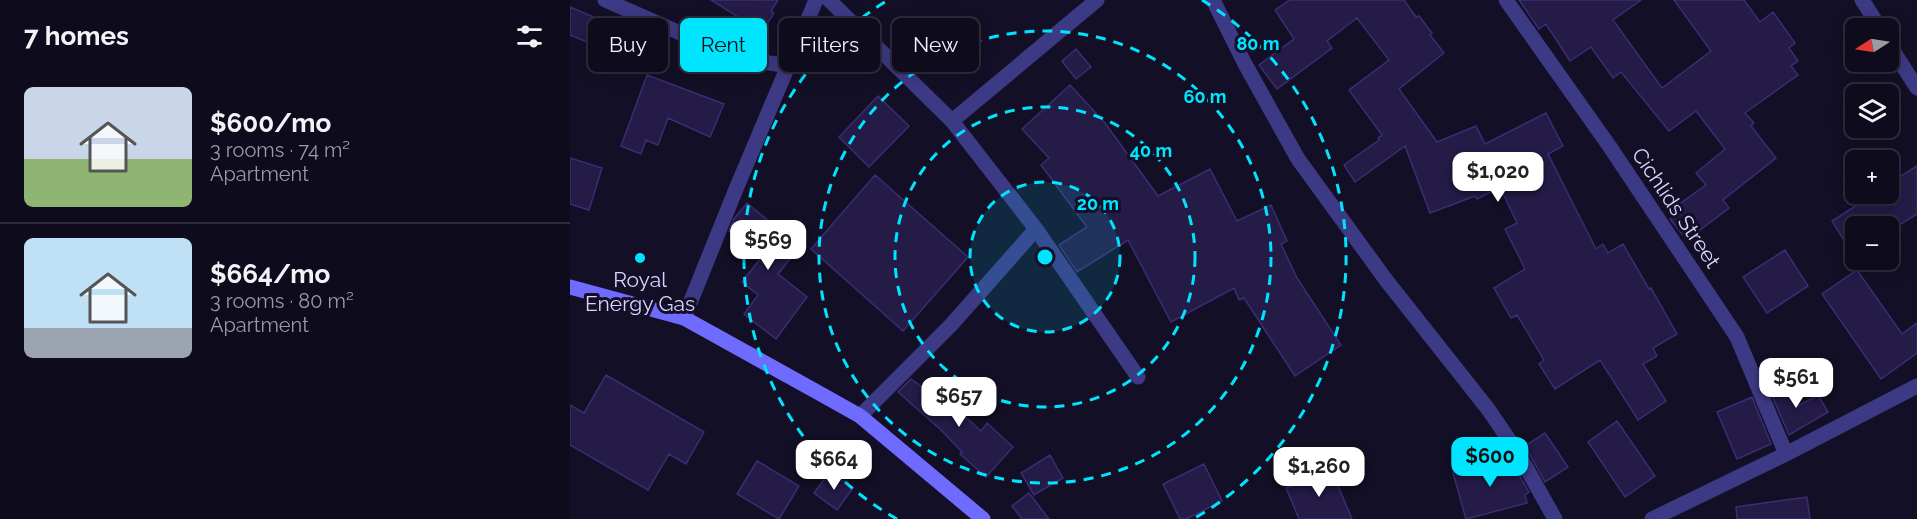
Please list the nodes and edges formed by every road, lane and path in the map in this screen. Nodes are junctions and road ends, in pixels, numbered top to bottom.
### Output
1 (604, 0) edge
2 (816, 0) edge
3 (829, 0) edge
4 (1097, 0) edge
5 (1213, 0) edge
6 (1506, 0) edge
7 (1862, 0) edge
8 (809, 18) edge
9 (1874, 18) edge
10 (1899, 60) edge
11 (779, 64) edge
12 (786, 72) edge
13 (1917, 88) edge
14 (952, 121) junction
15 (1036, 229) junction
16 (570, 287) edge
17 (684, 318) junction
18 (1138, 377) dead end
19 (1917, 386) edge
20 (860, 416) junction
21 (1786, 454) junction
22 (983, 519) edge
23 (1555, 519) edge
24 (1652, 519) edge

1 - 11 street
2 - 8 street
3 - 14 street
4 - 14 street
5 - 23 street
6 - 21 street, Cichlids Street
7 - 9 street
10 - 13 street
12 - 17 street
14 - 15 street
15 - 18 street
15 - 20 street
16 - 17 main road
17 - 20 main road
19 - 21 street
20 - 22 main road
21 - 24 street

